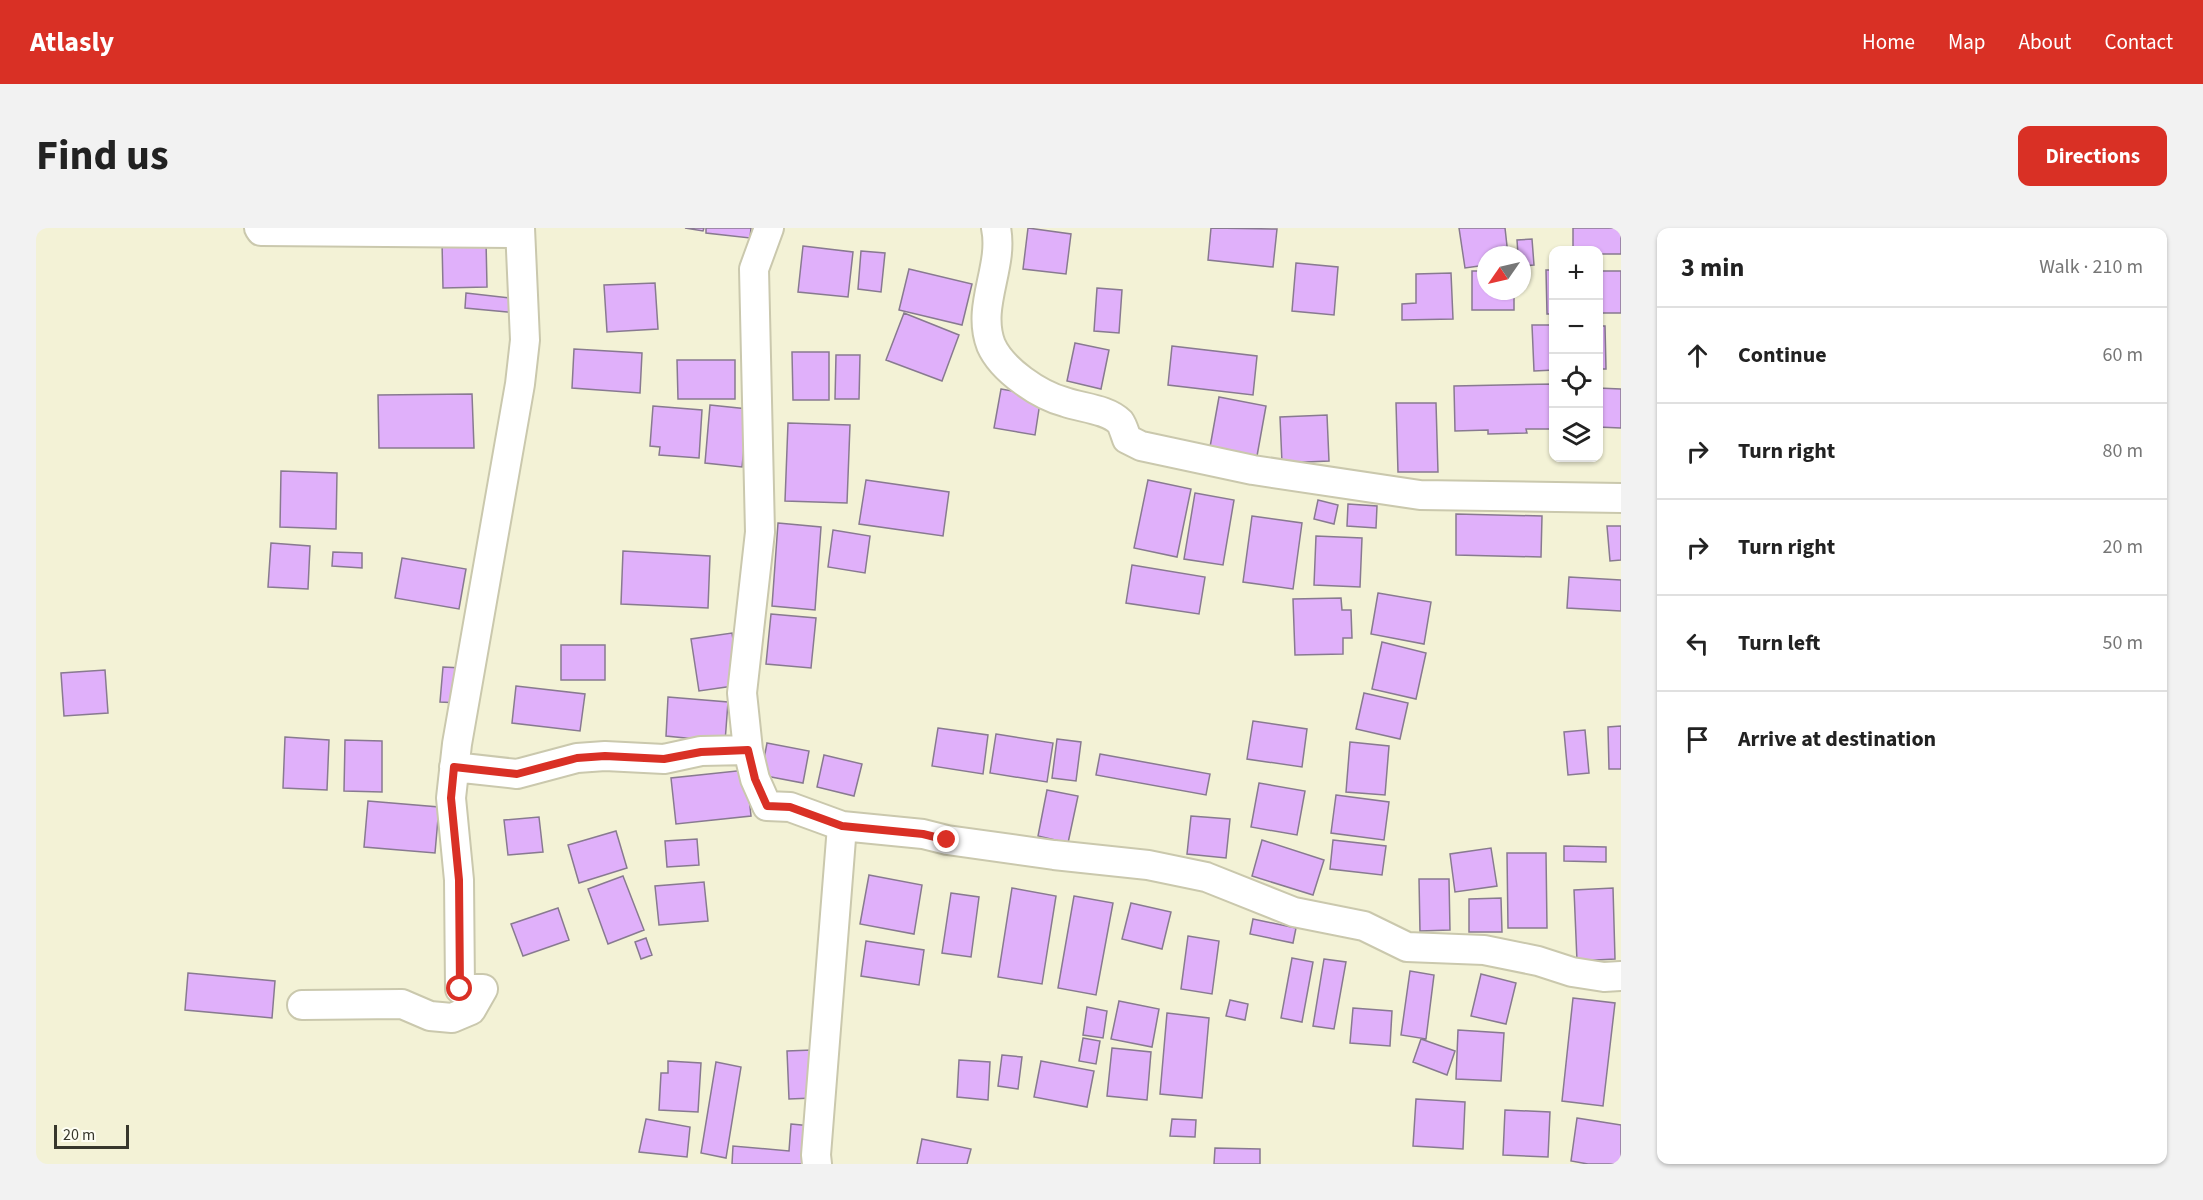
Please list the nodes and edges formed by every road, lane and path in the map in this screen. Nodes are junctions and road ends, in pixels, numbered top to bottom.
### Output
1 (259, 228) edge
2 (769, 228) edge
3 (996, 228) edge
4 (520, 231) edge
5 (1621, 498) edge
6 (748, 750) junction
7 (454, 767) junction
8 (842, 826) junction
9 (1621, 976) edge
10 (302, 1005) dead end
11 (818, 1164) edge

1 - 4 street
2 - 6 street
3 - 5 street
4 - 7 street
6 - 7 street
6 - 8 street
7 - 10 street
8 - 9 street
8 - 11 street

